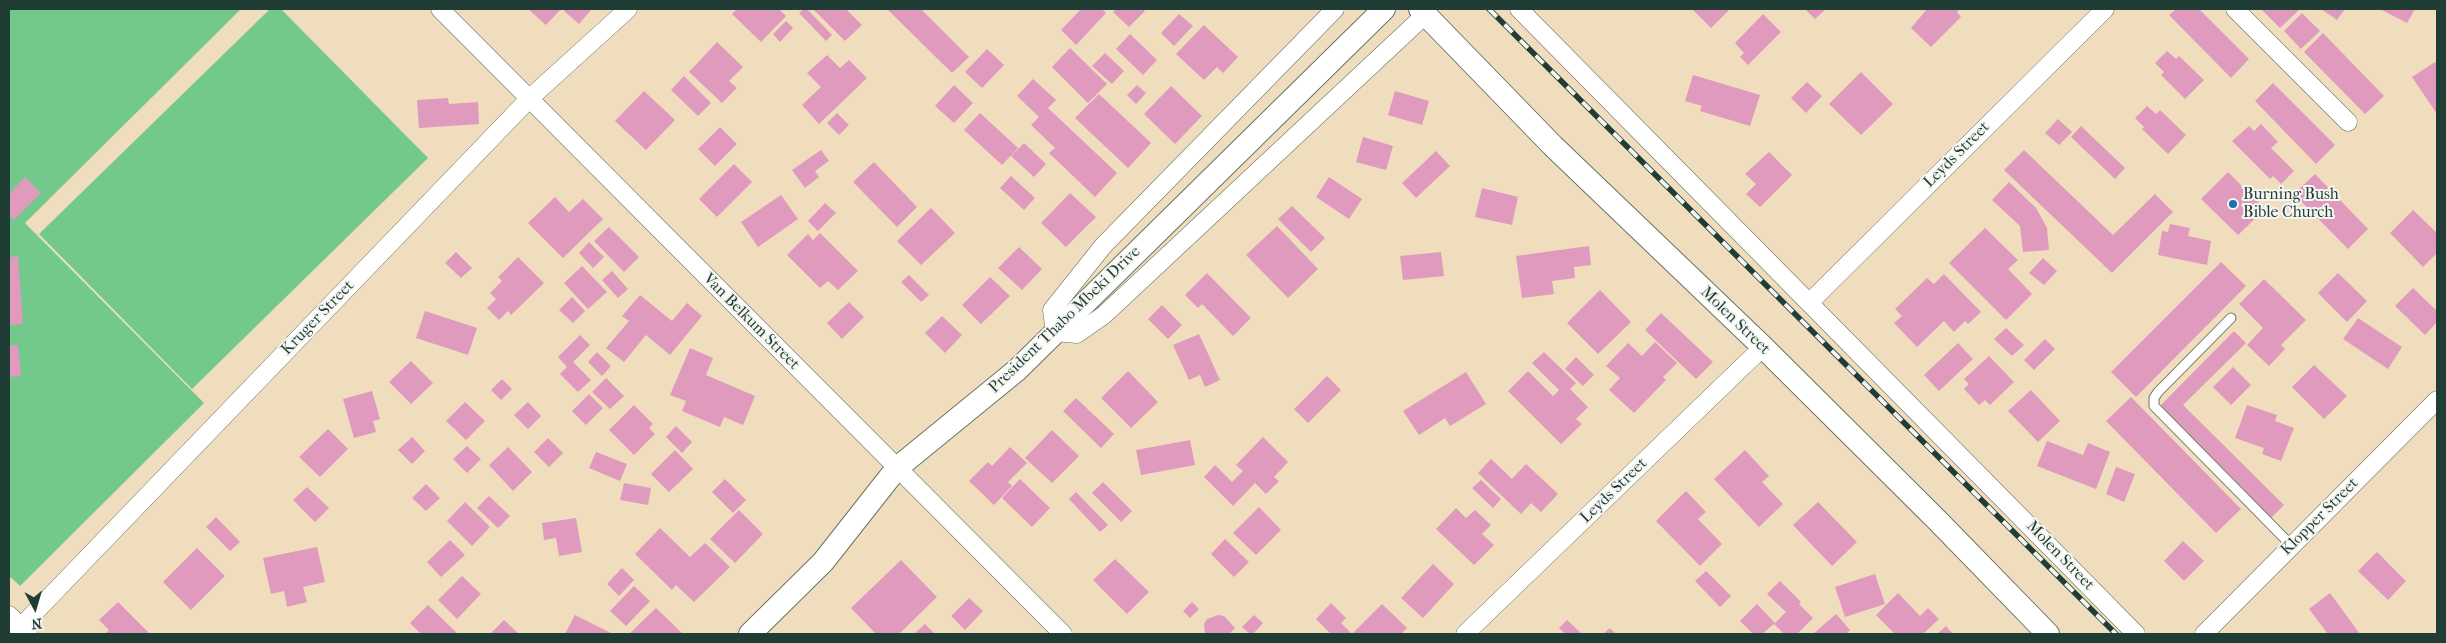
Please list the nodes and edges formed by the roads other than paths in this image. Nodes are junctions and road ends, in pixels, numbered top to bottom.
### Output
1 (440, 9) edge
2 (628, 9) edge
3 (1335, 9) edge
4 (1384, 9) edge
5 (1519, 9) edge
6 (2105, 9) edge
7 (2235, 9) edge
8 (1423, 11) edge
9 (530, 98) junction
10 (2348, 122) dead end
11 (1810, 302) junction
12 (2231, 318) dead end
13 (1055, 332) junction
14 (1763, 347) junction
15 (2437, 400) edge
16 (897, 468) junction
17 (2292, 546) junction
18 (9, 615) edge
19 (21, 632) edge
20 (750, 634) edge
21 (1063, 634) edge
22 (1465, 634) edge
23 (2048, 634) edge
24 (2136, 634) edge
25 (2204, 634) edge

1 - 9 street, Van Belkum Street
2 - 9 street, Kruger Street
3 - 13 street
4 - 13 street, President Thabo Mbeki Drive
5 - 11 street, Molen Street
6 - 11 street, Leyds Street
7 - 10 street
8 - 13 street
8 - 14 street, Molen Street
9 - 16 street, Van Belkum Street
9 - 19 street, Kruger Street
11 - 24 street, Molen Street
12 - 17 lane
13 - 16 street, President Thabo Mbeki Drive
14 - 22 street, Leyds Street
14 - 23 street, Molen Street
15 - 17 street, Klopper Street
16 - 20 street, President Thabo Mbeki Drive
16 - 21 street, Van Belkum Street
17 - 25 street, Klopper Street
18 - 19 street

